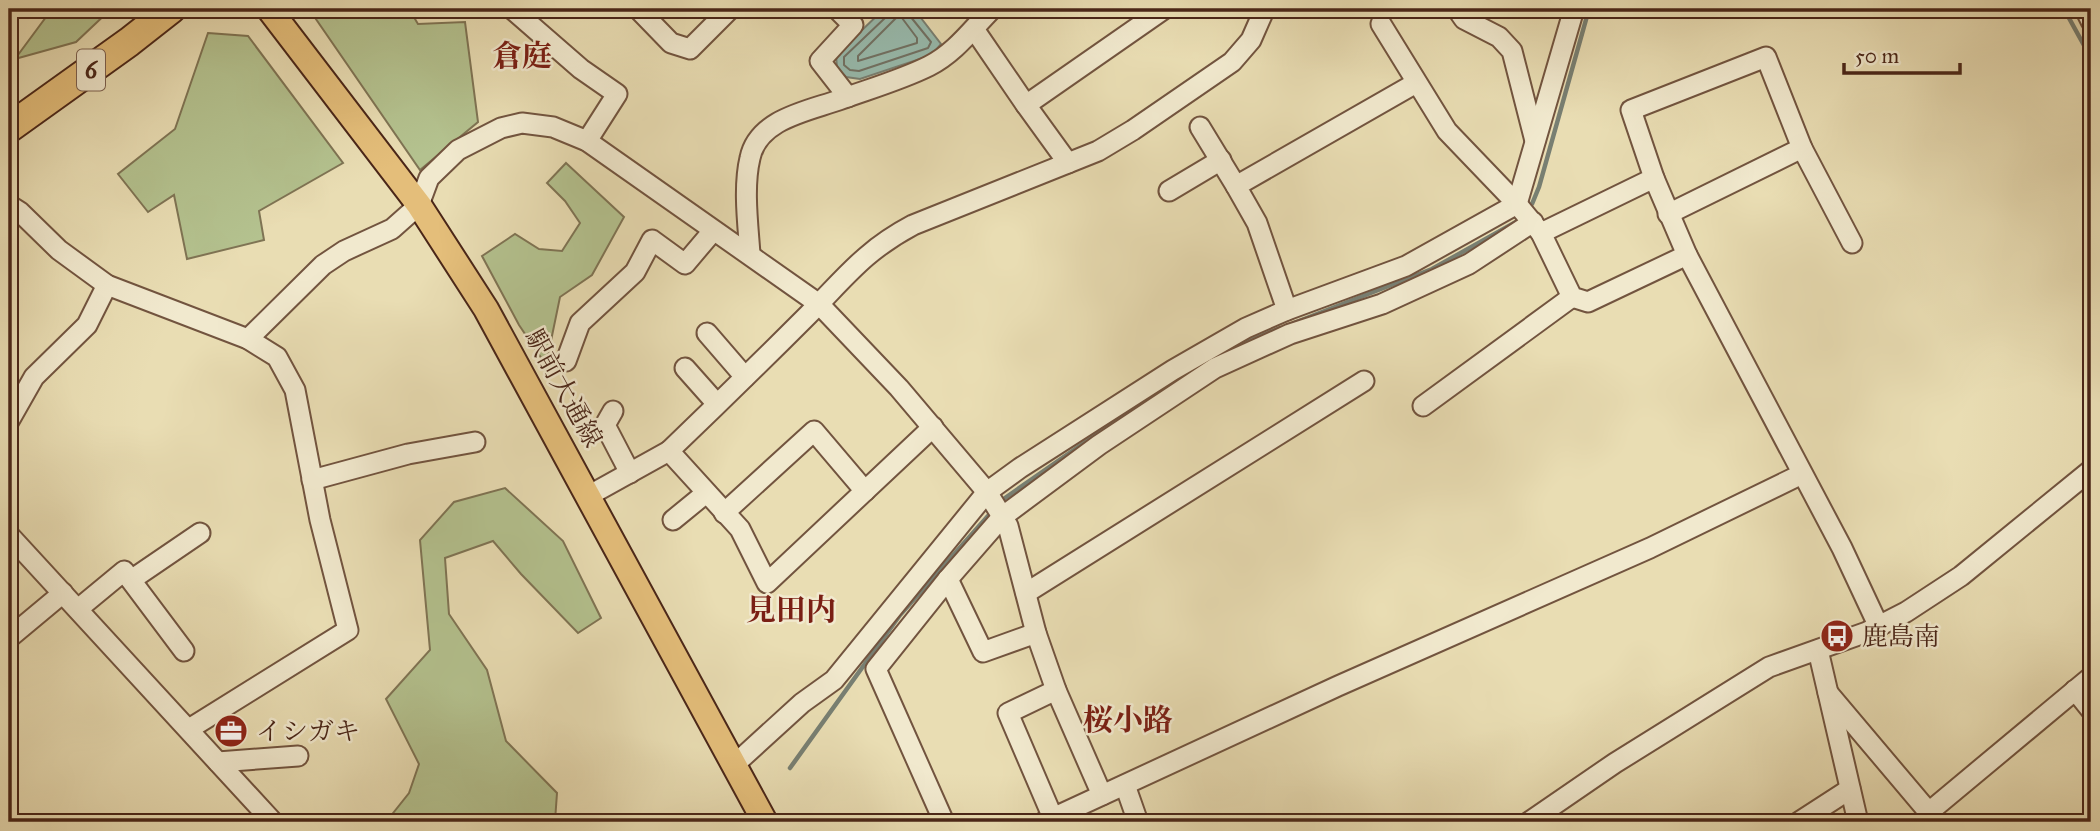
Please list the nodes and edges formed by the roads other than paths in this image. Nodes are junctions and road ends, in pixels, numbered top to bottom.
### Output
1 (171, 9) edge
2 (269, 9) edge
3 (512, 9) edge
4 (638, 9) edge
5 (837, 9) edge
6 (992, 9) edge
7 (1164, 9) edge
8 (1261, 9) edge
9 (1457, 9) edge
10 (1574, 9) edge
11 (2085, 9) edge
12 (723, 11) edge
13 (2091, 21) edge
14 (1381, 24) dead end
15 (974, 29) junction
16 (1416, 83) junction
17 (848, 97) junction
18 (1027, 105) junction
19 (1200, 127) dead end
20 (9, 128) edge
21 (587, 141) junction
22 (1535, 142) junction
23 (1802, 148) junction
24 (1221, 160) junction
25 (1068, 163) junction
26 (1654, 177) junction
27 (1236, 186) junction
28 (1169, 191) dead end
29 (1517, 204) junction
30 (9, 205) edge
31 (419, 205) junction
32 (1668, 214) junction
33 (1537, 228) junction
34 (713, 231) junction
35 (1852, 243) dead end
36 (750, 254) junction
37 (1687, 256) junction
38 (107, 285) junction
39 (1572, 297) junction
40 (820, 304) junction
41 (1287, 310) junction
42 (707, 333) dead end
43 (248, 339) junction
44 (566, 361) dead end
45 (685, 368) dead end
46 (745, 377) junction
47 (1364, 381) dead end
48 (718, 404) junction
49 (1423, 406) dead end
50 (612, 411) dead end
51 (9, 421) edge
52 (933, 427) junction
53 (475, 442) dead end
54 (670, 451) junction
55 (2091, 470) edge
56 (630, 473) junction
57 (1802, 474) junction
58 (312, 480) junction
59 (865, 491) junction
60 (987, 492) junction
61 (706, 493) junction
62 (589, 496) junction
63 (724, 513) junction
64 (1002, 517) junction
65 (673, 520) dead end
66 (200, 533) dead end
67 (9, 535) edge
68 (947, 579) junction
69 (131, 580) junction
70 (63, 593) junction
71 (1026, 593) junction
72 (78, 609) junction
73 (1880, 627) junction
74 (1036, 633) junction
75 (9, 638) edge
76 (1818, 650) junction
77 (184, 651) dead end
78 (2091, 677) edge
79 (1056, 690) junction
80 (2075, 690) junction
81 (1828, 692) junction
82 (2091, 710) edge
83 (189, 729) junction
84 (298, 756) dead end
85 (219, 762) junction
86 (734, 765) junction
87 (1125, 785) junction
88 (1850, 789) junction
89 (1102, 795) junction
90 (1933, 817) edge
91 (1048, 820) edge
92 (273, 822) edge
93 (765, 822) edge
94 (944, 822) edge
95 (1138, 822) edge
96 (1529, 822) edge
97 (1799, 822) edge
98 (1858, 822) edge

1 - 20 highway, 6
2 - 31 main road, 駅前大通線
3 - 21 street
4 - 12 street
5 - 17 street
6 - 15 street
7 - 18 street
8 - 25 street
9 - 22 street
10 - 22 street
11 - 13 street
14 - 16 street
15 - 17 street
15 - 18 street
16 - 27 street
16 - 29 street
17 - 36 street
18 - 25 street
19 - 24 street
21 - 31 street
21 - 34 street
22 - 29 street
23 - 26 street
23 - 32 street
23 - 35 street
24 - 27 street
24 - 28 street
25 - 40 street
26 - 32 street
26 - 33 street
27 - 41 street
29 - 33 street
29 - 41 street
30 - 38 street
31 - 43 street
31 - 62 main road, 駅前大通線
32 - 37 street
33 - 39 street
33 - 64 street
34 - 36 street
34 - 44 street
36 - 40 street
37 - 39 street
37 - 57 street
38 - 43 street
38 - 51 street
39 - 49 street
40 - 46 street
40 - 52 street
41 - 60 street
42 - 46 street
43 - 58 street
45 - 48 street
46 - 48 street
47 - 71 street
48 - 54 street
50 - 56 street
52 - 59 street
52 - 60 street
53 - 58 street
54 - 56 street
54 - 61 street
55 - 73 street
56 - 62 street
57 - 73 street
57 - 87 street
58 - 83 street
59 - 63 street
59 - 63 street
60 - 64 street
60 - 86 street
61 - 63 street
61 - 65 street
62 - 86 main road, 駅前大通線
64 - 68 street
64 - 71 street
66 - 69 street
67 - 70 street
68 - 74 street
68 - 94 street
69 - 72 street
69 - 77 street
70 - 72 street
70 - 75 street
71 - 74 street
72 - 83 street
73 - 76 street
74 - 79 street
76 - 81 street
76 - 96 street
78 - 80 street
79 - 89 street
79 - 91 street
80 - 82 street
80 - 90 street
81 - 88 street
81 - 90 street
83 - 85 street
84 - 85 street
85 - 92 street
86 - 93 main road, 駅前大通線
87 - 89 street
87 - 95 street
88 - 97 street
88 - 98 street
89 - 91 street

